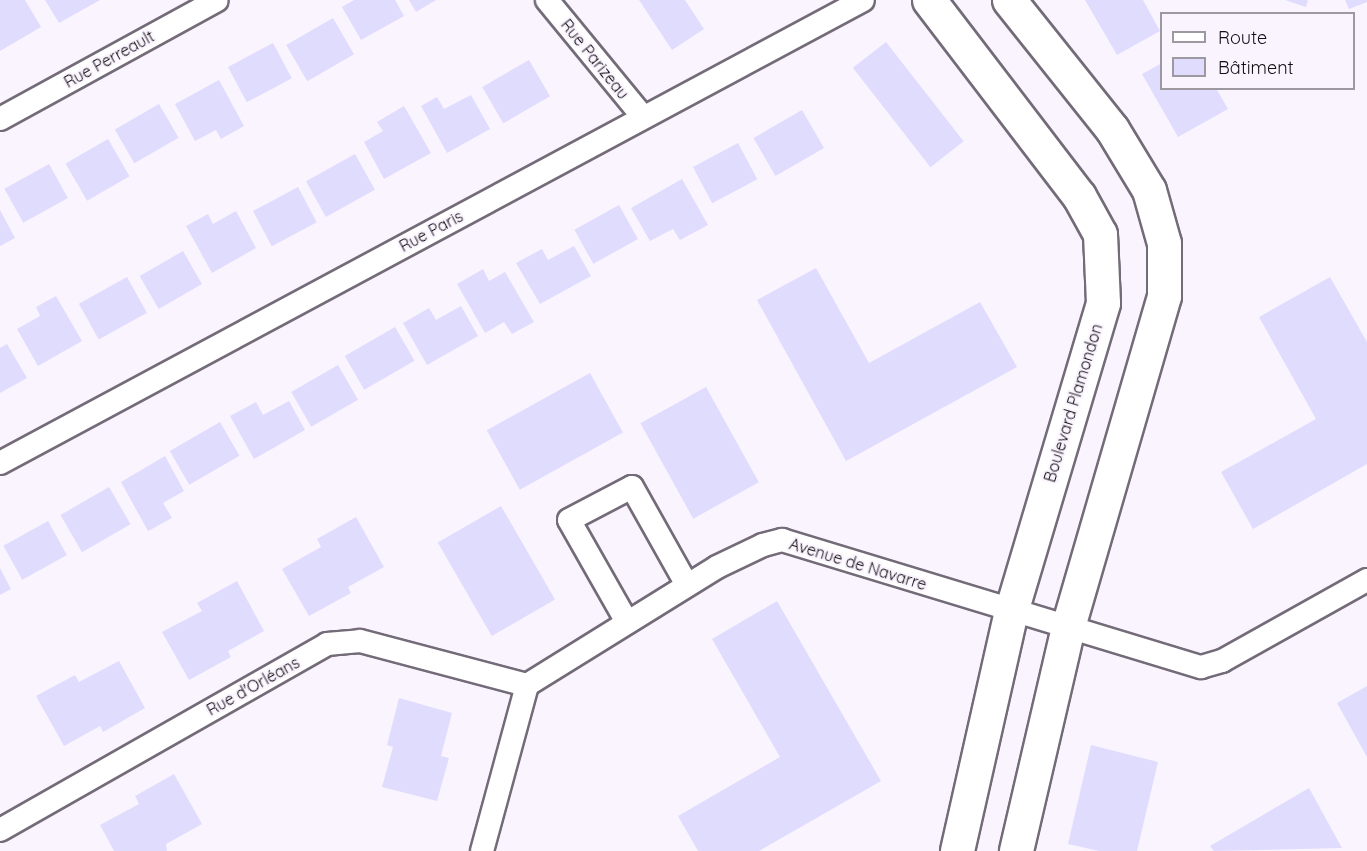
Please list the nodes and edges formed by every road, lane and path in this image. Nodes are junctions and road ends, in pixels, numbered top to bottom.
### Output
1 (217, 0) edge
2 (547, 0) edge
3 (863, 0) edge
4 (929, 0) edge
5 (1009, 0) edge
6 (644, 117) junction
7 (0, 119) edge
8 (0, 463) edge
9 (1367, 580) edge
10 (687, 585) junction
11 (1011, 611) junction
12 (627, 622) junction
13 (1068, 627) junction
14 (527, 685) junction
15 (0, 830) edge
16 (482, 851) edge
17 (957, 851) edge
18 (1016, 851) edge

1 - 7 street, Rue Perreault
2 - 6 street, Rue Parizeau
3 - 6 street, Rue Paris
4 - 11 street, Boulevard Plamondon
5 - 13 street
6 - 8 street, Rue Paris
9 - 13 street, Avenue de Navarre
10 - 11 street, Avenue de Navarre
10 - 12 street, Avenue de Navarre
10 - 12 street
11 - 13 street, Avenue de Navarre
11 - 17 street, Boulevard Plamondon
12 - 14 street, Avenue de Navarre
13 - 18 street
14 - 15 street, Rue d'Orléans
14 - 16 street

